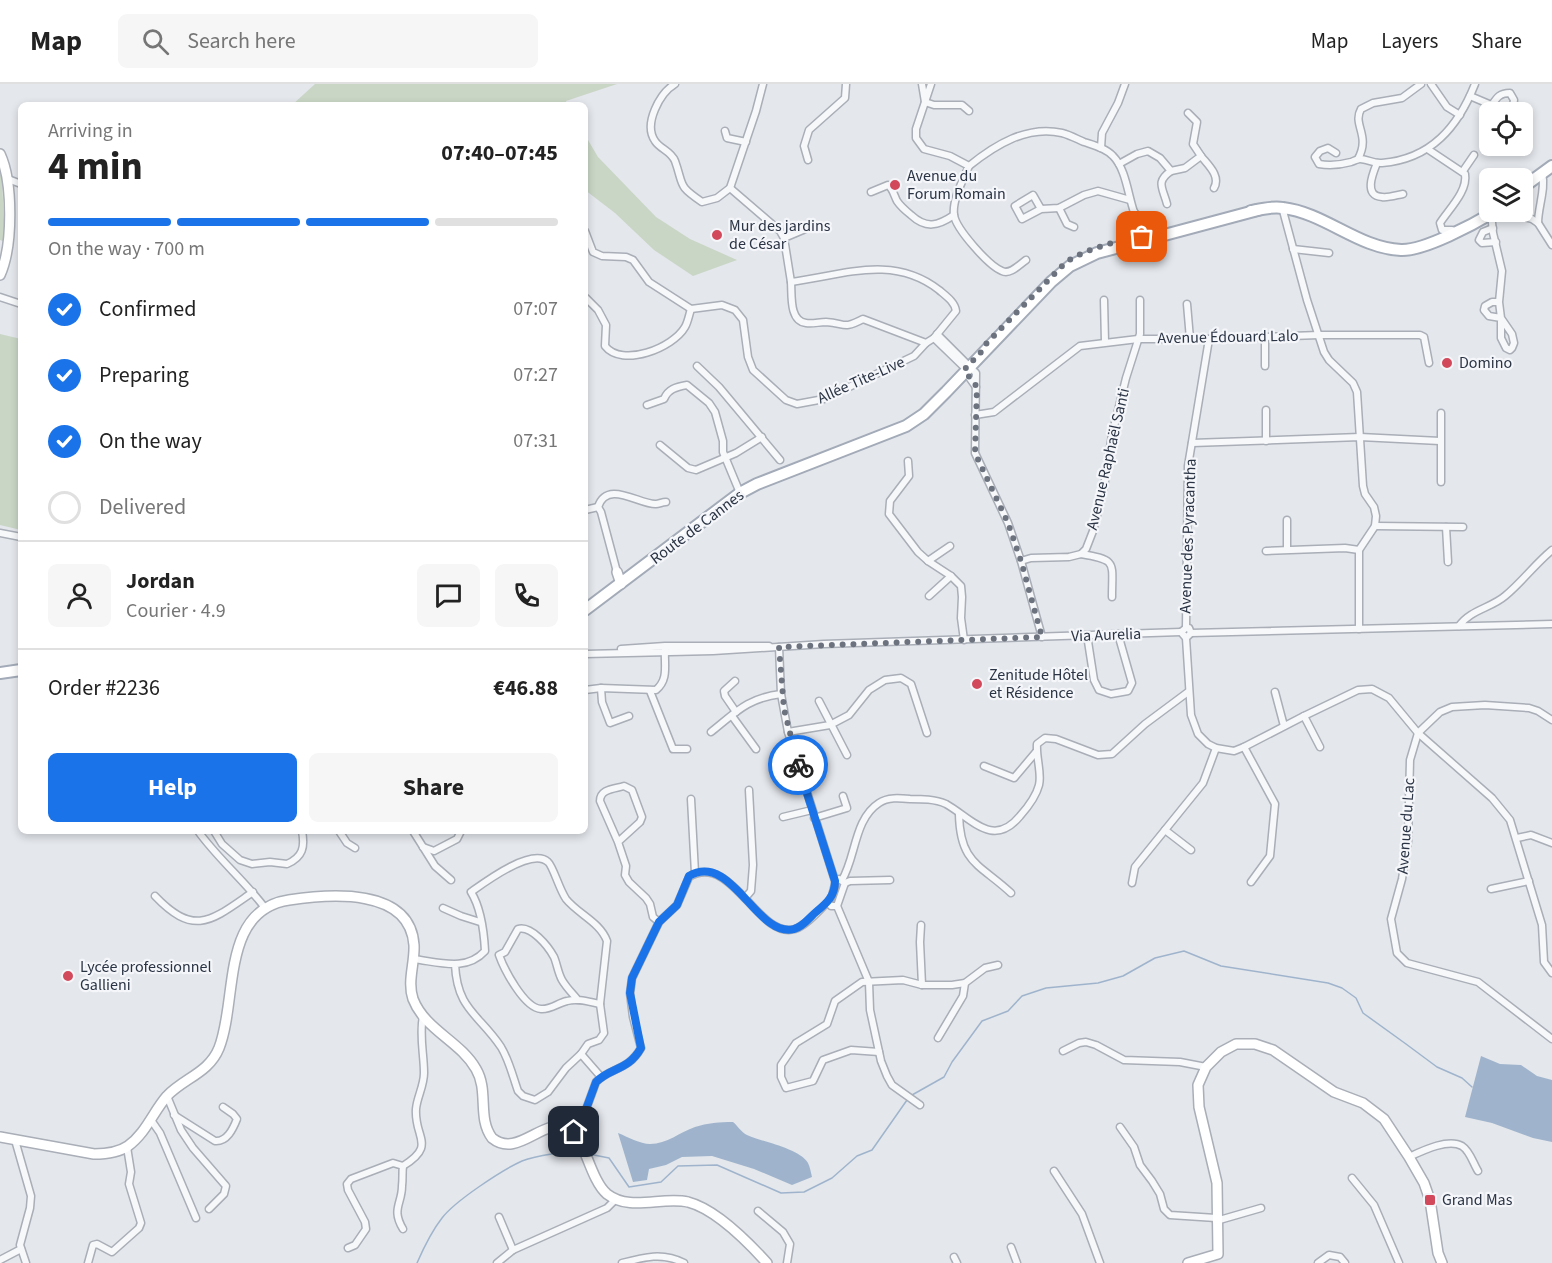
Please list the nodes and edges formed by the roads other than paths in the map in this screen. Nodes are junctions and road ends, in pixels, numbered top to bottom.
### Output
1 (675, 84) edge
2 (763, 84) edge
3 (846, 84) edge
4 (922, 84) edge
5 (931, 84) edge
6 (1125, 84) edge
7 (1421, 84) edge
8 (1431, 84) edge
9 (1475, 84) edge
10 (1470, 96) junction
11 (925, 102) junction
12 (1485, 102) edge
13 (969, 111) dead end
14 (1188, 113) dead end
15 (1460, 115) junction
16 (725, 131) dead end
17 (746, 142) junction
18 (1101, 148) junction
19 (1429, 150) junction
20 (1336, 153) dead end
21 (0, 154) edge
22 (1474, 155) dead end
23 (1201, 156) junction
24 (1358, 159) junction
25 (808, 160) dead end
26 (1377, 163) junction
27 (1119, 164) junction
28 (969, 166) junction
29 (1552, 166) edge
30 (1171, 171) junction
31 (1463, 171) junction
32 (1542, 173) junction
33 (8, 179) junction
34 (1533, 180) edge
35 (18, 183) edge
36 (730, 188) junction
37 (1214, 188) dead end
38 (871, 192) dead end
39 (1403, 194) dead end
40 (1130, 200) junction
41 (1167, 204) dead end
42 (1281, 207) junction
43 (1059, 208) junction
44 (1041, 209) dead end
45 (954, 215) junction
46 (1479, 215) edge
47 (1479, 218) edge
48 (1533, 220) edge
49 (1492, 222) edge
50 (1538, 223) junction
51 (1447, 226) junction
52 (810, 227) dead end
53 (1074, 228) dead end
54 (1462, 228) junction
55 (1493, 228) junction
56 (1145, 236) junction
57 (1355, 236) junction
58 (784, 238) junction
59 (588, 239) edge
60 (1496, 242) junction
61 (1552, 245) edge
62 (1422, 246) junction
63 (1293, 249) junction
64 (1329, 253) dead end
65 (1026, 260) dead end
66 (0, 275) edge
67 (791, 282) junction
68 (0, 297) edge
69 (588, 300) edge
70 (1104, 300) dead end
71 (1140, 300) dead end
72 (1499, 302) junction
73 (18, 303) edge
74 (1187, 304) dead end
75 (691, 309) junction
76 (1318, 335) junction
77 (935, 336) junction
78 (1265, 337) junction
79 (1138, 339) junction
80 (1190, 339) junction
81 (1209, 339) junction
82 (1105, 342) junction
83 (926, 343) junction
84 (1429, 363) dead end
85 (698, 366) dead end
86 (1265, 366) dead end
87 (967, 367) junction
88 (647, 405) dead end
89 (1266, 410) dead end
90 (1441, 413) dead end
91 (975, 415) junction
92 (887, 433) junction
93 (762, 437) junction
94 (1360, 437) junction
95 (1266, 441) junction
96 (1440, 441) junction
97 (1192, 443) junction
98 (660, 445) dead end
99 (725, 458) junction
100 (780, 460) dead end
101 (908, 460) dead end
102 (1441, 482) dead end
103 (740, 493) junction
104 (666, 502) dead end
105 (588, 507) edge
106 (598, 507) junction
107 (1287, 520) dead end
108 (1375, 526) junction
109 (1446, 527) junction
110 (1463, 527) dead end
111 (0, 533) edge
112 (18, 536) edge
113 (950, 546) dead end
114 (1287, 549) junction
115 (1359, 550) junction
116 (1552, 550) edge
117 (1266, 551) dead end
118 (1081, 554) junction
119 (928, 561) junction
120 (1021, 561) junction
121 (1448, 562) dead end
122 (617, 572) joint
123 (951, 576) junction
124 (617, 587) junction
125 (929, 596) dead end
126 (1112, 597) dead end
127 (588, 608) edge
128 (588, 611) edge
129 (1552, 624) edge
130 (1459, 626) junction
131 (1359, 629) junction
132 (1186, 633) junction
133 (1118, 634) junction
134 (1087, 635) junction
135 (1042, 637) junction
136 (964, 640) junction
137 (779, 647) junction
138 (665, 649) junction
139 (588, 653) edge
140 (0, 666) edge
141 (18, 666) edge
142 (18, 670) edge
143 (0, 673) edge
144 (735, 681) dead end
145 (601, 688) junction
146 (588, 690) edge
147 (650, 691) junction
148 (1188, 692) junction
149 (1275, 692) dead end
150 (782, 694) junction
151 (819, 701) dead end
152 (734, 714) junction
153 (629, 716) dead end
154 (1304, 716) junction
155 (1552, 720) edge
156 (830, 725) junction
157 (1284, 726) junction
158 (711, 732) dead end
159 (788, 732) junction
160 (927, 733) dead end
161 (1418, 733) junction
162 (1245, 747) junction
163 (1320, 747) dead end
164 (1216, 748) junction
165 (687, 749) dead end
166 (756, 749) dead end
167 (1036, 752) junction
168 (847, 755) dead end
169 (984, 766) dead end
170 (749, 790) dead end
171 (843, 796) dead end
172 (690, 799) dead end
173 (812, 810) junction
174 (959, 814) junction
175 (783, 817) dead end
176 (814, 818) junction
177 (1165, 830) junction
178 (200, 834) edge
179 (216, 834) edge
180 (302, 834) edge
181 (341, 834) edge
182 (415, 834) edge
183 (460, 834) edge
184 (1517, 838) junction
185 (618, 842) junction
186 (1552, 843) edge
187 (423, 847) junction
188 (355, 848) dead end
189 (1191, 850) dead end
190 (434, 851) junction
191 (430, 858) junction
192 (695, 873) junction
193 (451, 880) dead end
194 (890, 880) dead end
195 (1529, 881) junction
196 (841, 882) junction
197 (1251, 882) dead end
198 (1132, 883) dead end
199 (1491, 889) dead end
200 (253, 892) junction
201 (1011, 893) dead end
202 (155, 896) dead end
203 (745, 898) junction
204 (828, 902) junction
205 (837, 906) junction
206 (265, 908) junction
207 (443, 908) dead end
208 (480, 922) junction
209 (659, 922) junction
210 (921, 925) dead end
211 (485, 951) junction
212 (499, 955) junction
213 (413, 959) junction
214 (455, 964) junction
215 (998, 965) dead end
216 (1552, 974) edge
217 (869, 982) junction
218 (965, 983) junction
219 (922, 984) junction
220 (578, 999) junction
221 (600, 1004) junction
222 (423, 1016) junction
223 (938, 1038) dead end
224 (1552, 1039) edge
225 (879, 1052) junction
226 (1063, 1052) dead end
227 (581, 1054) junction
228 (1206, 1067) junction
229 (601, 1077) junction
230 (167, 1096) junction
231 (920, 1105) dead end
232 (223, 1107) dead end
233 (173, 1115) junction
234 (151, 1120) junction
235 (1120, 1127) dead end
236 (576, 1134) junction
237 (0, 1137) edge
238 (15, 1140) junction
239 (127, 1147) junction
240 (1409, 1156) junction
241 (403, 1166) junction
242 (1054, 1171) dead end
243 (1478, 1171) dead end
244 (1352, 1178) dead end
245 (611, 1196) junction
246 (1261, 1208) dead end
247 (209, 1209) dead end
248 (758, 1211) dead end
249 (499, 1217) dead end
250 (196, 1218) dead end
251 (1216, 1220) junction
252 (403, 1228) dead end
253 (1011, 1247) dead end
254 (348, 1248) dead end
255 (21, 1249) junction
256 (513, 1250) junction
257 (1220, 1258) edge
258 (0, 1260) edge
259 (26, 1263) edge
260 (88, 1263) edge
261 (497, 1263) edge
262 (622, 1263) edge
263 (684, 1263) edge
264 (766, 1263) edge
265 (787, 1263) edge
266 (1017, 1263) edge
267 (1100, 1263) edge
268 (1188, 1263) edge
269 (1318, 1263) edge
270 (1345, 1263) edge
271 (1399, 1263) edge
272 (1442, 1263) edge

1 - 36 street
2 - 17 street
3 - 25 street
4 - 11 street
5 - 11 street
6 - 18 street
7 - 24 street
8 - 15 street
9 - 10 street
10 - 12 street
10 - 15 street
11 - 13 street
11 - 28 street
14 - 23 street
15 - 19 street
16 - 17 street
17 - 36 street
18 - 27 street
18 - 28 street
19 - 26 street
19 - 31 street
20 - 24 street
21 - 33 street
22 - 31 street
23 - 30 street
23 - 37 street
24 - 26 street
26 - 39 street
27 - 30 street
27 - 40 street
28 - 45 street
29 - 32 main road
30 - 41 street
31 - 51 street
32 - 34 main road
32 - 50 street
33 - 35 street
33 - 66 street
36 - 58 street
38 - 45 street
40 - 43 street
40 - 56 street
42 - 56 main road, Route de Cannes
42 - 57 main road, Route de Cannes
42 - 63 street
43 - 44 street
43 - 53 street
45 - 65 street
46 - 51 main road, Route de Cannes
47 - 54 main road, Route de Cannes
48 - 50 street
49 - 55 street
50 - 61 street
51 - 54 street
51 - 57 main road, Route de Cannes
51 - 62 street
52 - 58 street
54 - 62 main road, Route de Cannes
55 - 60 street
55 - 60 street
56 - 87 main road, Route de Cannes
56 - 87 main road, Route de Cannes
57 - 62 main road, Route de Cannes
58 - 67 street
59 - 75 street
60 - 72 street
63 - 64 street
63 - 76 street
67 - 77 street, Allée Tite-Live
67 - 83 street
68 - 73 street
69 - 75 street
70 - 82 street
71 - 79 street, Avenue Raphaël Santi
72 - 72 street
74 - 80 street
75 - 83 street, Allée Tite-Live
76 - 78 street, Avenue Édouard Lalo
76 - 84 street, Avenue Édouard Lalo
76 - 94 street
77 - 83 street, Allée Tite-Live
77 - 87 street
78 - 81 street, Avenue Édouard Lalo
78 - 86 street
79 - 80 street, Avenue Édouard Lalo
79 - 82 street, Avenue Édouard Lalo
79 - 118 street, Avenue Raphaël Santi
80 - 81 street, Avenue Édouard Lalo
81 - 97 street, Avenue des Pyracantha
82 - 91 street, Avenue Édouard Lalo
85 - 93 street
87 - 91 street
87 - 92 main road, Route de Cannes
87 - 92 main road, Route de Cannes
88 - 99 street
89 - 95 street
90 - 96 street
91 - 120 street
92 - 103 main road, Route de Cannes
93 - 99 street
93 - 100 street
94 - 95 street
94 - 96 street
94 - 108 street
95 - 97 street
96 - 102 street
97 - 132 street, Avenue des Pyracantha
98 - 99 street
99 - 103 street
101 - 119 street
103 - 124 main road, Route de Cannes
104 - 106 street
105 - 106 street
106 - 122 street
107 - 114 street
108 - 109 street
108 - 115 street
109 - 110 street
109 - 121 street
111 - 112 street
113 - 119 street
114 - 115 street
114 - 117 street
115 - 131 street
116 - 130 street
118 - 120 street
118 - 126 street
119 - 123 street
120 - 135 street
122 - 124 street
123 - 125 street
123 - 136 street
124 - 127 main road, Route de Cannes
124 - 128 main road, Route de Cannes
129 - 130 street, Via Aurelia
130 - 131 street, Via Aurelia
131 - 132 street, Via Aurelia
132 - 133 street, Via Aurelia
132 - 148 street, Avenue des Pyracantha
133 - 134 street, Via Aurelia
133 - 134 street
134 - 135 street, Via Aurelia
135 - 136 street, Via Aurelia
136 - 137 street, Via Aurelia
137 - 138 street, Via Aurelia
137 - 150 street
138 - 139 street, Via Aurelia
138 - 147 street
140 - 141 main road
142 - 143 main road
144 - 152 street
145 - 146 street
145 - 147 street
145 - 153 street
147 - 165 street
148 - 164 street, Avenue des Pyracantha
148 - 167 street
149 - 157 street
150 - 152 street
150 - 159 street
151 - 156 street
152 - 158 street
152 - 166 street
154 - 157 street
154 - 161 street
154 - 163 street
155 - 161 street
156 - 159 street
156 - 160 street
156 - 168 street
157 - 162 street
159 - 173 street
161 - 184 street
161 - 224 street, Avenue du Lac
162 - 164 street
162 - 197 street
164 - 177 street
167 - 169 street
167 - 174 street
170 - 203 street
171 - 176 street
172 - 192 street
173 - 175 street
173 - 176 street
174 - 196 street
174 - 201 street
176 - 196 street
177 - 189 street
177 - 198 street
178 - 200 street
179 - 180 street
181 - 188 street
182 - 187 street
183 - 190 street
184 - 186 street
184 - 195 street
185 - 185 street
185 - 209 street
187 - 190 street
187 - 191 street
190 - 191 street
191 - 193 street
192 - 203 street
192 - 209 street
194 - 196 street
195 - 199 street
195 - 216 street
196 - 204 street
196 - 205 street
200 - 202 street
200 - 206 street
203 - 204 street
204 - 205 street
205 - 217 street
206 - 213 street
206 - 230 street
207 - 208 street
208 - 211 street
208 - 221 street
209 - 229 street
210 - 219 street
211 - 212 street
211 - 214 street
212 - 220 street
212 - 220 street
213 - 214 street
213 - 222 street
214 - 227 street
215 - 218 street
217 - 219 street
217 - 225 street
217 - 225 street
218 - 219 street
218 - 223 street
220 - 221 street
221 - 227 street
222 - 236 street
222 - 241 street
225 - 231 street
226 - 228 street
227 - 229 street
228 - 240 street
228 - 251 street
229 - 236 street
230 - 233 street
230 - 234 street
232 - 233 street
233 - 247 street
234 - 239 street
234 - 250 street
235 - 251 street
236 - 245 street
237 - 238 street
238 - 239 street
238 - 255 street
239 - 260 street
240 - 243 street
240 - 272 street
241 - 252 street
241 - 254 street
242 - 267 street
244 - 271 street
245 - 256 street
245 - 264 street
246 - 251 street
248 - 265 street
249 - 256 street
251 - 257 street
253 - 266 street
255 - 258 street
255 - 259 street
256 - 261 street
257 - 268 street
262 - 263 street
269 - 270 street

